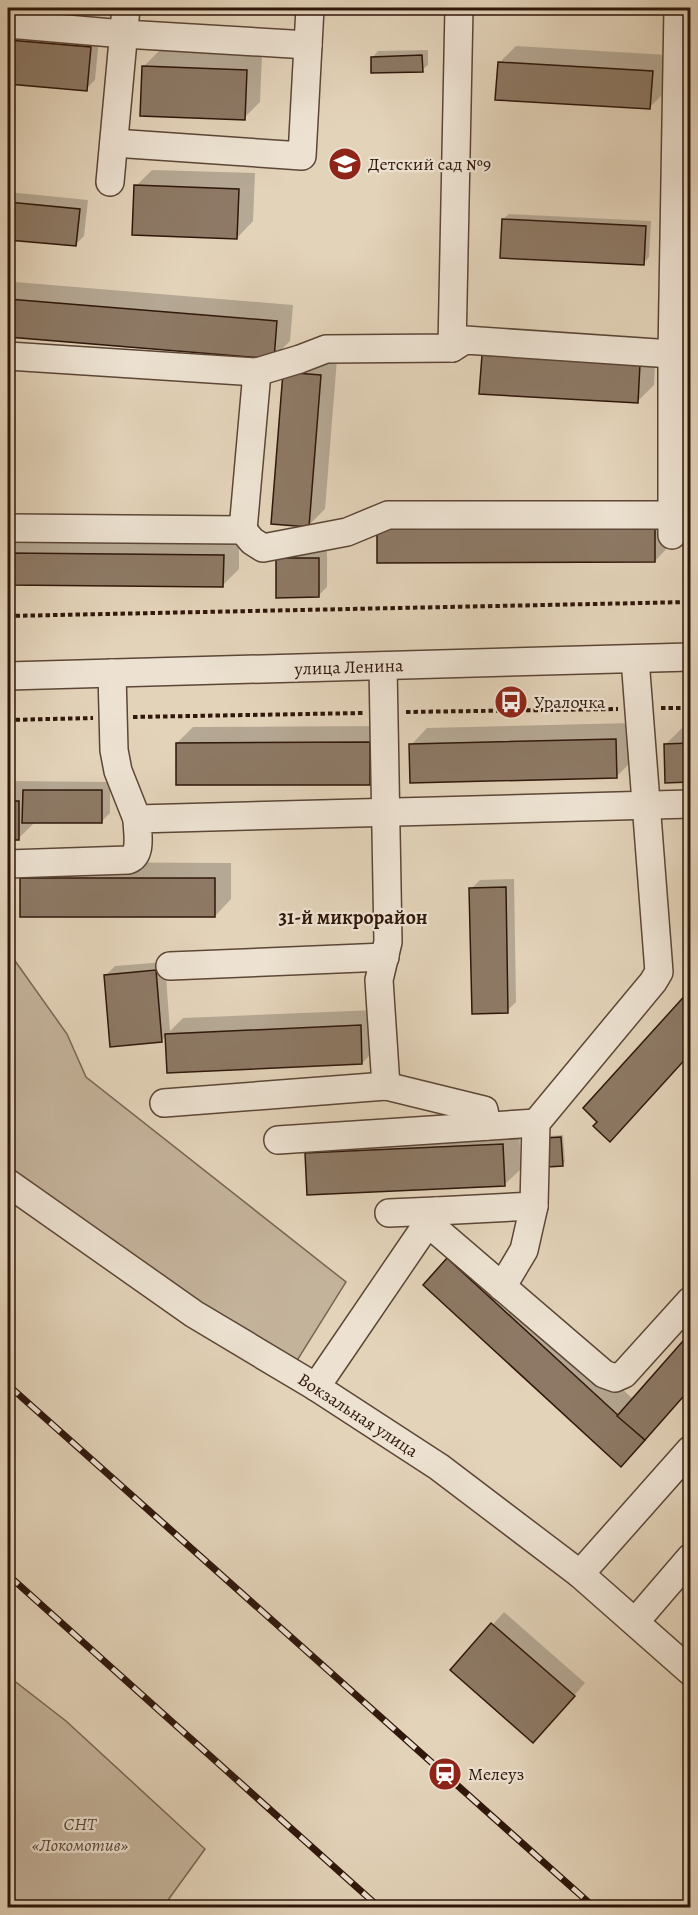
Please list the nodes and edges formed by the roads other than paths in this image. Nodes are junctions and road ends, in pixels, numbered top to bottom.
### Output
1 (126, 8) edge
2 (310, 8) edge
3 (459, 8) edge
4 (678, 8) edge
5 (8, 24) edge
6 (124, 34) junction
7 (308, 45) junction
8 (114, 143) junction
9 (110, 182) dead end
10 (452, 348) junction
11 (672, 354) junction
12 (8, 356) edge
13 (257, 372) junction
14 (8, 528) edge
15 (243, 530) junction
16 (690, 657) edge
17 (635, 659) junction
18 (383, 666) junction
19 (112, 673) junction
20 (8, 676) edge
21 (690, 804) edge
22 (646, 805) junction
23 (386, 812) junction
24 (137, 819) junction
25 (8, 864) edge
26 (385, 957) junction
27 (170, 966) dead end
28 (386, 1086) junction
29 (164, 1103) dead end
30 (536, 1123) junction
31 (487, 1126) junction
32 (278, 1140) dead end
33 (8, 1183) edge
34 (534, 1206) junction
35 (389, 1213) dead end
36 (432, 1217) junction
37 (502, 1287) junction
38 (690, 1301) edge
39 (316, 1387) junction
40 (690, 1449) edge
41 (690, 1558) edge
42 (580, 1574) junction
43 (635, 1622) junction
44 (690, 1671) edge

1 - 6 street
2 - 7 street
3 - 10 street
4 - 11 street
5 - 6 street
6 - 7 street
6 - 8 street
7 - 8 street
8 - 9 street
10 - 11 street
10 - 13 street
11 - 15 street
12 - 13 street
13 - 15 street
14 - 15 street
16 - 17 street, улица Ленина
17 - 18 street, улица Ленина
17 - 22 street
18 - 19 street, улица Ленина
18 - 23 street
19 - 20 street, улица Ленина
19 - 24 street
21 - 22 street
22 - 23 street
22 - 30 street
23 - 24 street
23 - 26 street
24 - 25 street
26 - 27 street
26 - 28 street
28 - 29 street
28 - 31 street
30 - 31 street
30 - 34 street
31 - 32 street
33 - 39 street, Вокзальная улица
34 - 36 street
34 - 37 street
35 - 36 street
36 - 37 street
36 - 39 street
37 - 38 street
39 - 42 street, Вокзальная улица
40 - 42 street
41 - 43 street
42 - 43 street, Вокзальная улица
43 - 44 street, Вокзальная улица

